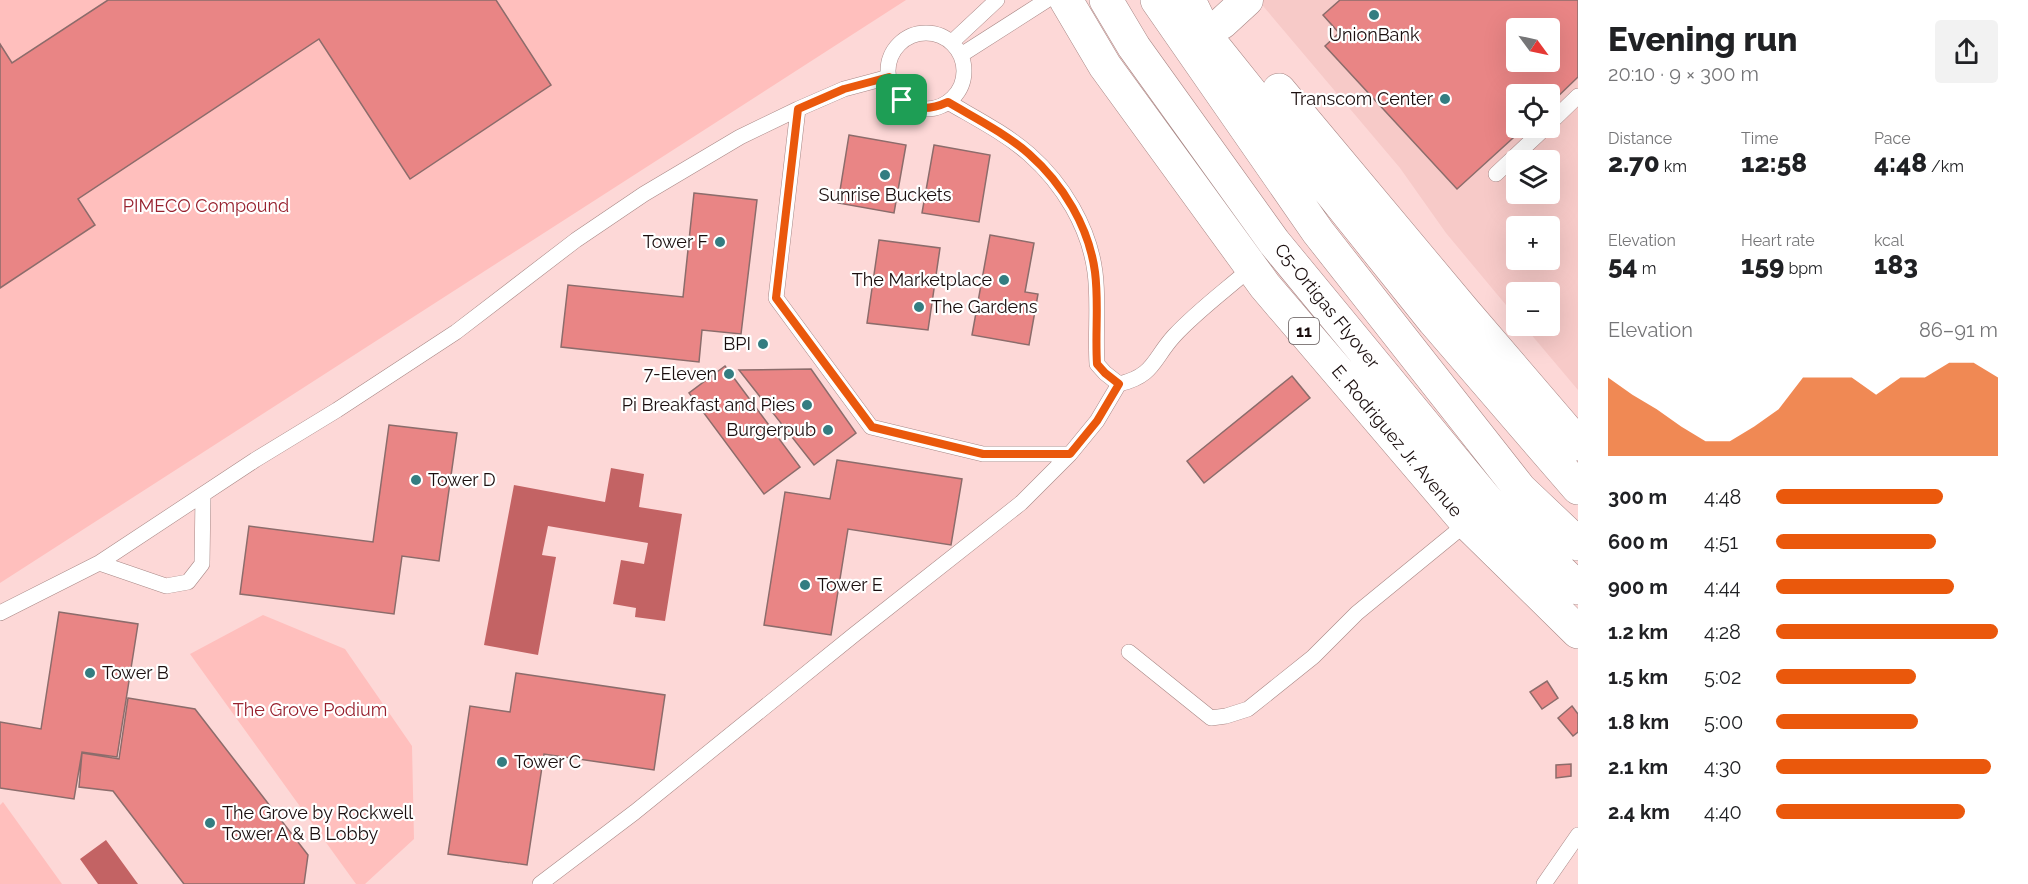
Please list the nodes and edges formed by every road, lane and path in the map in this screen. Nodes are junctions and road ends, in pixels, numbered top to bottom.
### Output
1 (997, 0) edge
2 (1047, 0) edge
3 (1066, 0) edge
4 (1107, 0) edge
5 (1157, 0) edge
6 (1191, 0) edge
7 (1247, 0) edge
8 (1222, 23) junction
9 (952, 42) junction
10 (961, 55) junction
11 (889, 77) junction
12 (1578, 96) edge
13 (948, 102) junction
14 (798, 109) junction
15 (1560, 113) edge
16 (1534, 138) edge
17 (1496, 174) dead end
18 (1252, 267) junction
19 (1119, 384) junction
20 (1578, 444) edge
21 (1070, 454) junction
22 (1578, 488) edge
23 (203, 495) junction
24 (1467, 524) junction
25 (1578, 544) edge
26 (99, 563) junction
27 (1578, 588) edge
28 (0, 613) edge
29 (1578, 632) edge
30 (1129, 652) dead end
31 (1578, 835) edge
32 (540, 884) edge
33 (1544, 884) edge

1 - 9 lane
2 - 10 lane
3 - 18 main road, E. Rodriguez Jr. Avenue / 11
4 - 27 main road, C5-Ortigas Flyover / 11
5 - 25 main road, C5-Ortigas Flyover
6 - 8 main road
6 - 22 main road
7 - 8 street
8 - 20 main road
9 - 10 lane
9 - 11 lane
10 - 13 lane
11 - 13 lane
11 - 14 lane
12 - 15 lane
13 - 19 lane
14 - 21 lane
14 - 23 lane
16 - 17 lane
18 - 19 lane
18 - 24 main road, E. Rodriguez Jr. Avenue / 11
19 - 21 lane
21 - 32 lane
23 - 26 lane
23 - 26 lane
24 - 29 main road, E. Rodriguez Jr. Avenue / 11
24 - 30 lane
26 - 28 lane
31 - 33 lane

